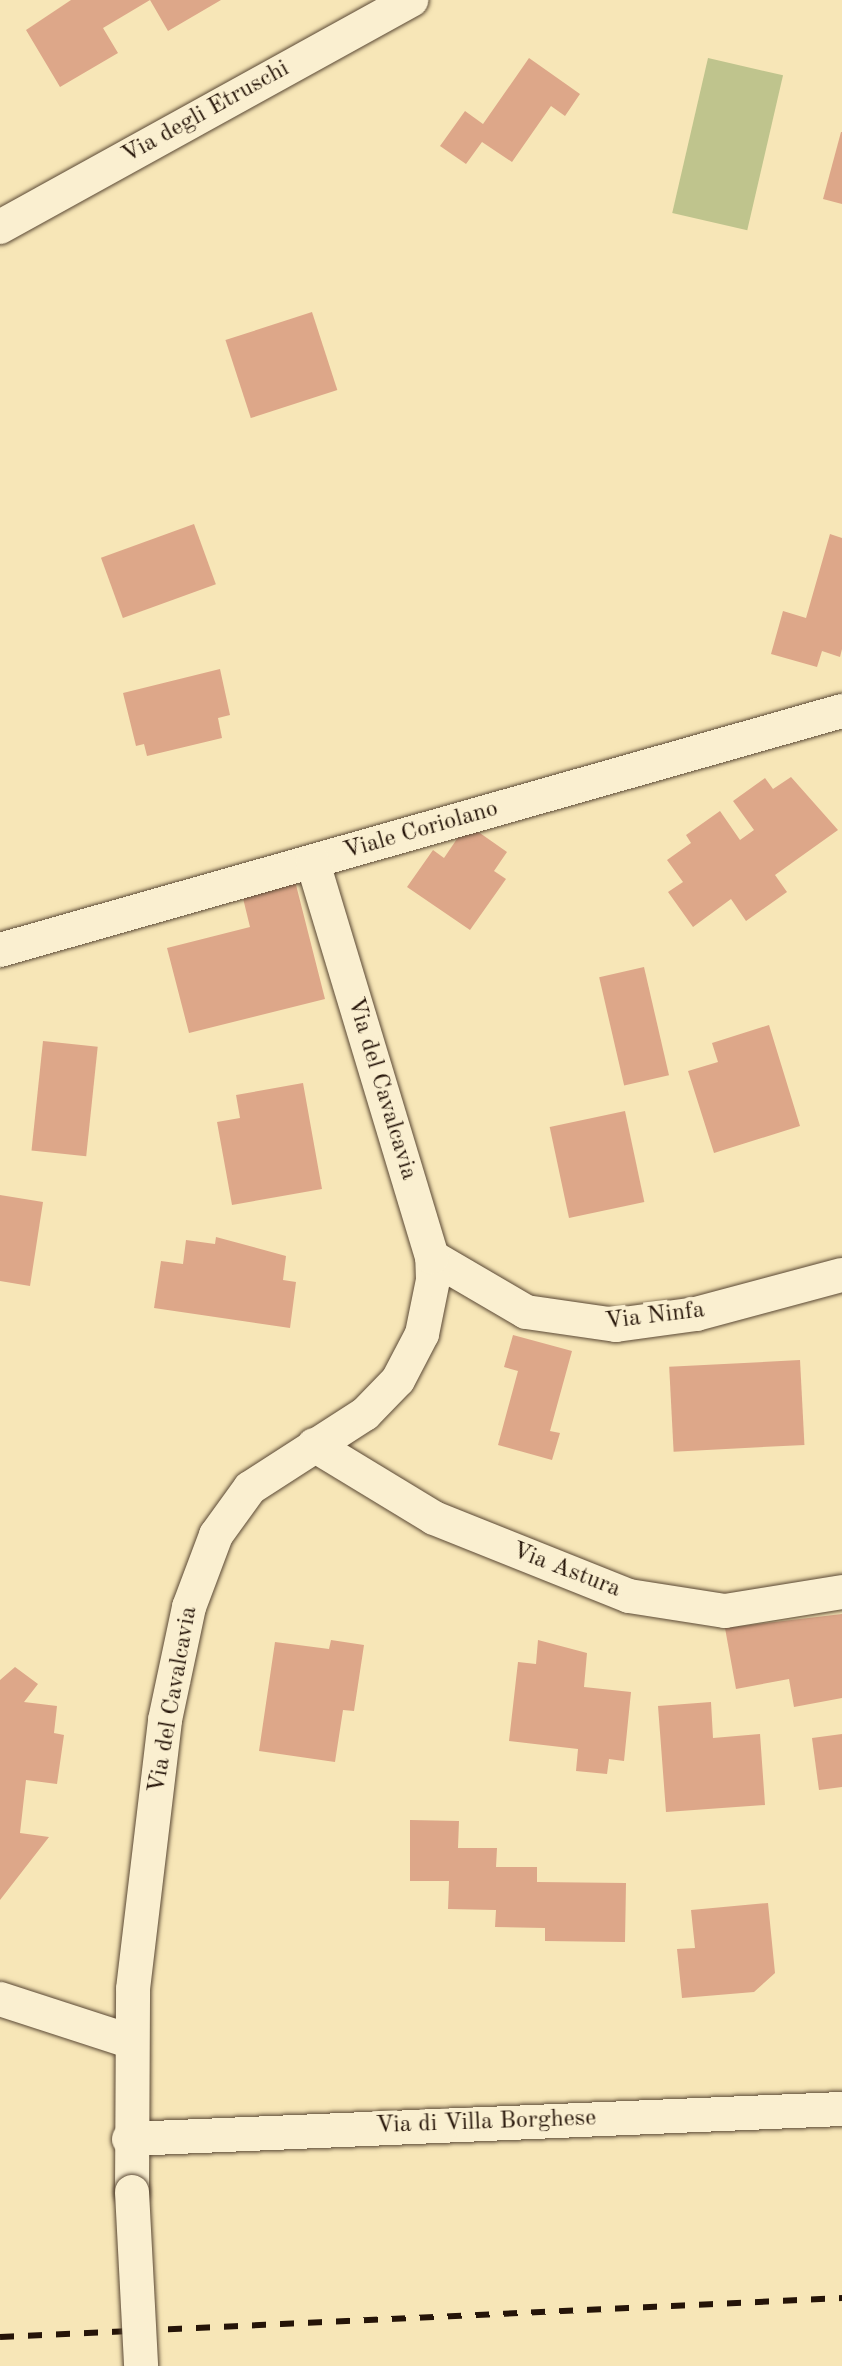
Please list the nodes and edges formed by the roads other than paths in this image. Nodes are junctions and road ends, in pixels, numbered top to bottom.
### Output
1 (412, 0) edge
2 (0, 227) edge
3 (842, 711) edge
4 (313, 862) junction
5 (0, 950) edge
6 (432, 1257) junction
7 (842, 1275) edge
8 (314, 1445) junction
9 (842, 1592) edge
10 (0, 1999) edge
11 (129, 2041) junction
12 (839, 2106) edge
13 (129, 2139) junction
14 (141, 2366) edge

1 - 2 street, Via degli Etruschi
3 - 4 street, Viale Coriolano
4 - 5 street, Viale Coriolano
4 - 6 street, Via del Cavalcavia
6 - 7 street, Via Ninfa
6 - 8 street, Via del Cavalcavia
8 - 9 street, Via Astura
8 - 11 street, Via del Cavalcavia
10 - 11 street
11 - 13 street, Via del Cavalcavia
12 - 13 street, Via di Villa Borghese
13 - 14 street, Via del Cavalcavia, bridge

